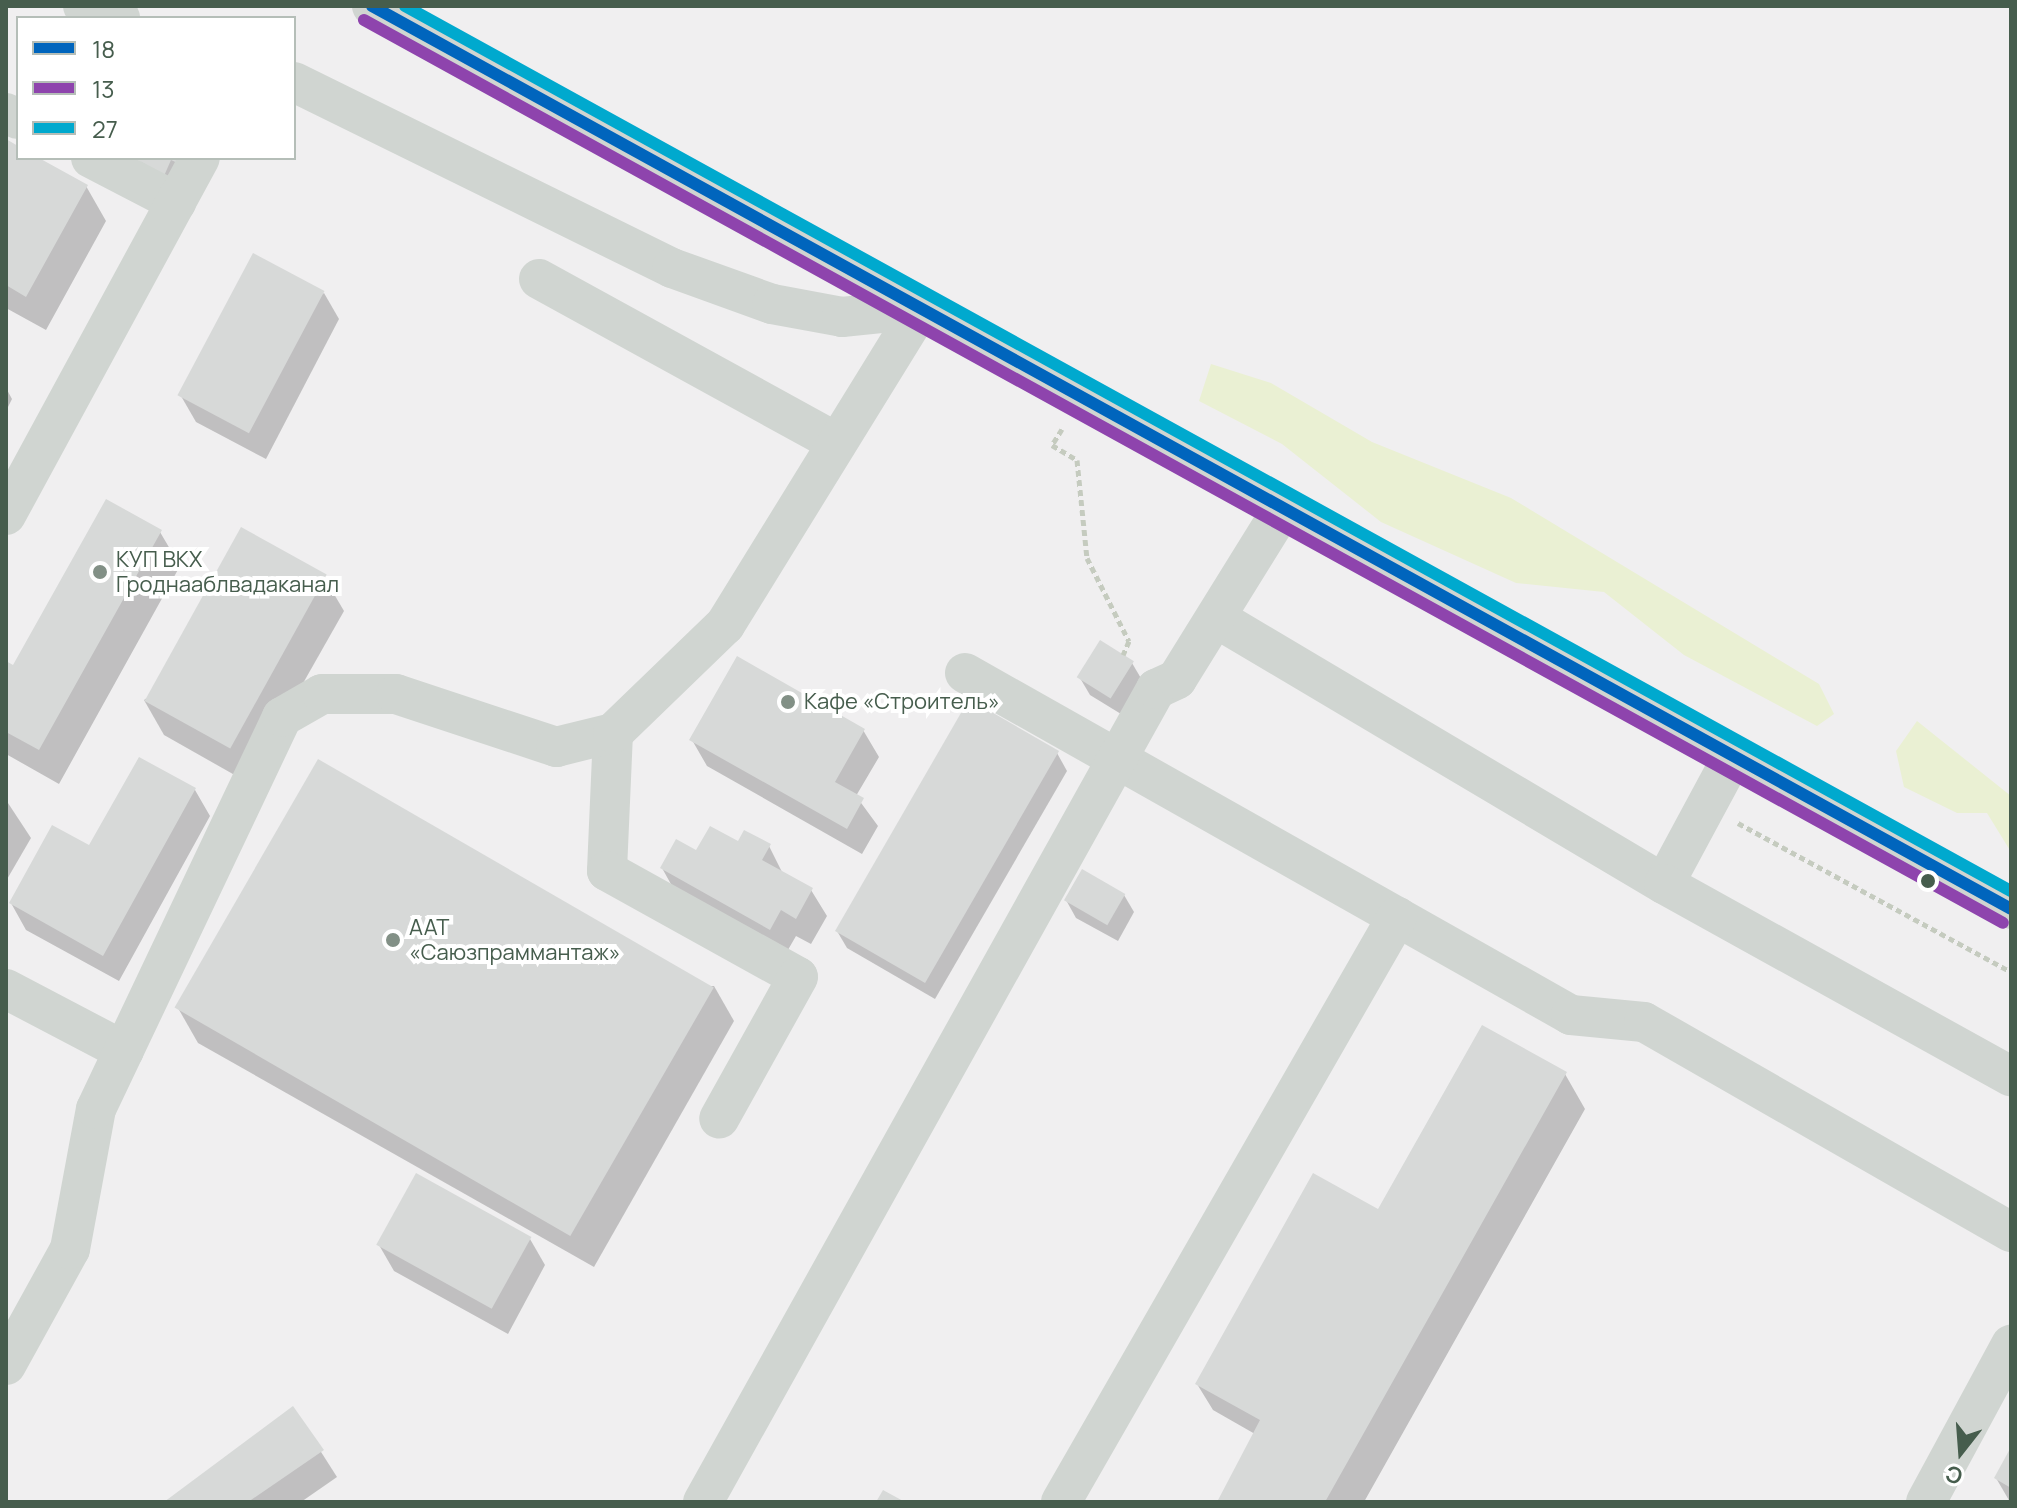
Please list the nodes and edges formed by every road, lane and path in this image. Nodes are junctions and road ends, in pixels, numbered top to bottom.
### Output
1 (83, 6) edge
2 (372, 6) edge
3 (114, 16) edge
4 (296, 83) edge
5 (95, 160) edge
6 (199, 160) edge
7 (176, 202) junction
8 (539, 279) dead end
9 (920, 309) junction
10 (1081, 398) junction
11 (837, 443) junction
12 (1283, 508) junction
13 (6, 515) edge
14 (1216, 618) junction
15 (1123, 655) dead end
16 (965, 673) dead end
17 (613, 733) junction
18 (1733, 756) junction
19 (1116, 760) junction
20 (1705, 806) junction
21 (1664, 884) junction
22 (2011, 909) edge
23 (1397, 917) junction
24 (2011, 972) edge
25 (6, 989) edge
26 (124, 1051) junction
27 (2011, 1076) edge
28 (719, 1119) dead end
29 (2011, 1232) edge
30 (2011, 1345) edge
31 (6, 1365) edge
32 (703, 1502) edge
33 (1061, 1502) edge
34 (1926, 1502) edge

1 - 3 street
2 - 9 street
4 - 9 street
5 - 7 street
6 - 7 street
7 - 13 street
8 - 11 street
9 - 10 street
9 - 11 street
10 - 12 street
10 - 15 path
11 - 17 street
12 - 14 street
12 - 18 street
14 - 19 street
14 - 21 street
16 - 19 street
17 - 26 street
17 - 28 street
18 - 20 street
18 - 22 street
19 - 23 street
19 - 32 street
20 - 21 street
20 - 24 path
21 - 27 street
23 - 29 street
23 - 33 street
25 - 26 street
26 - 31 street
30 - 34 street

